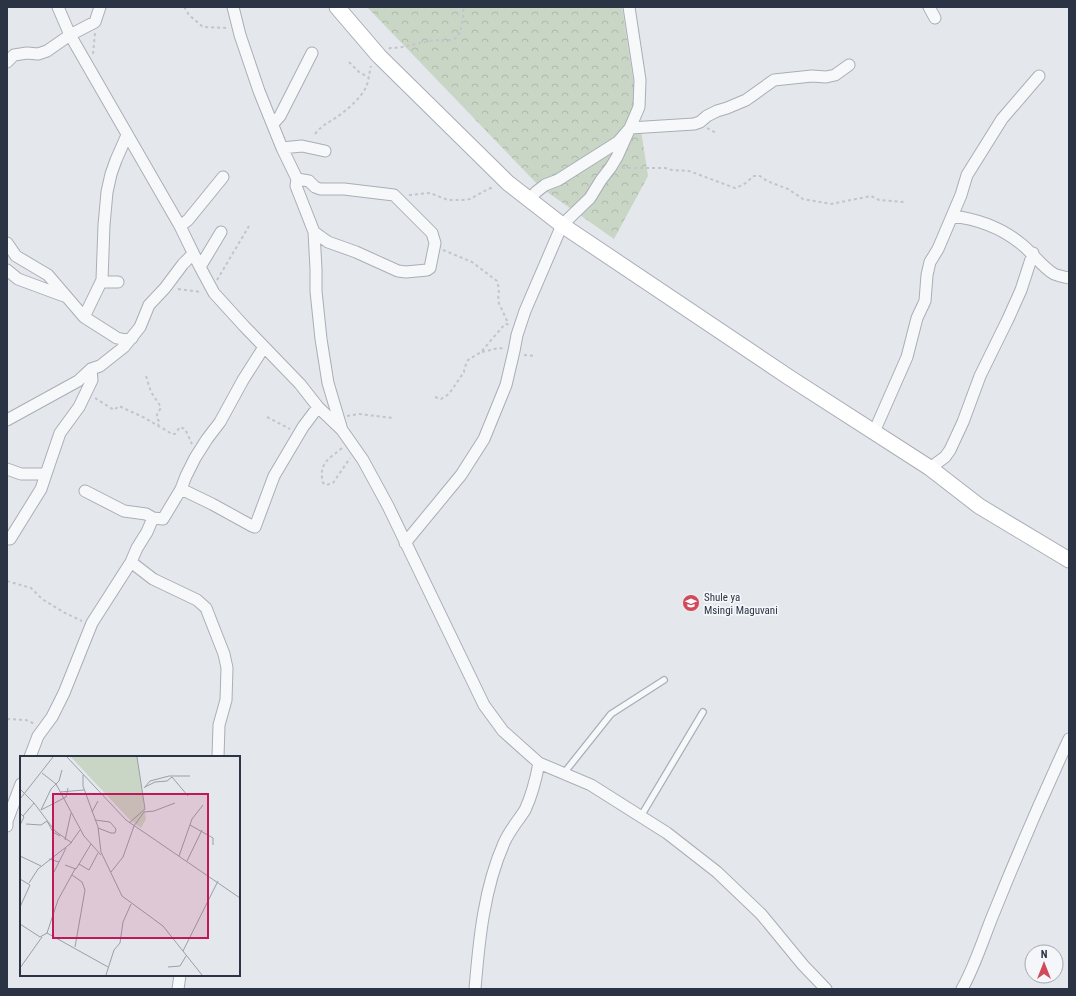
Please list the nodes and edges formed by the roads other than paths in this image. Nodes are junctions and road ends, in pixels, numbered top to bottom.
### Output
1 (58, 7) edge
2 (100, 7) edge
3 (233, 7) edge
4 (337, 7) edge
5 (629, 7) edge
6 (929, 7) edge
7 (934, 18) dead end
8 (70, 35) junction
9 (312, 53) dead end
10 (7, 62) edge
11 (850, 65) dead end
12 (1039, 76) dead end
13 (273, 124) junction
14 (630, 128) junction
15 (127, 135) junction
16 (282, 148) junction
17 (325, 151) dead end
18 (224, 177) dead end
19 (297, 179) junction
20 (529, 200) junction
21 (952, 216) junction
22 (562, 225) junction
23 (180, 226) junction
24 (221, 232) dead end
25 (314, 232) junction
26 (7, 243) edge
27 (1033, 253) junction
28 (193, 254) junction
29 (200, 267) junction
30 (7, 270) edge
31 (1069, 278) edge
32 (102, 280) junction
33 (118, 282) dead end
34 (66, 297) junction
35 (84, 317) junction
36 (132, 338) junction
37 (264, 347) junction
38 (90, 369) junction
39 (318, 407) junction
40 (7, 420) edge
41 (342, 430) junction
42 (874, 432) junction
43 (930, 468) junction
44 (7, 469) edge
45 (46, 474) junction
46 (181, 489) junction
47 (85, 491) dead end
48 (154, 518) junction
49 (10, 539) dead end
50 (405, 543) junction
51 (1069, 560) edge
52 (131, 562) junction
53 (664, 680) dead end
54 (703, 712) dead end
55 (1069, 739) edge
56 (30, 756) edge
57 (218, 756) edge
58 (539, 763) junction
59 (564, 774) junction
60 (20, 787) edge
61 (641, 816) junction
62 (7, 826) edge
63 (180, 976) edge
64 (178, 989) edge
65 (475, 989) edge
66 (826, 989) edge
67 (962, 989) edge

1 - 8 street
2 - 8 street
3 - 13 street
4 - 20 street
5 - 14 street
6 - 7 street
8 - 10 street
8 - 15 street
9 - 13 street
11 - 14 street
12 - 21 street
13 - 16 street
14 - 20 street
14 - 22 street
15 - 23 street
15 - 32 street
16 - 17 street
16 - 19 street
18 - 23 street
19 - 25 street
19 - 25 street
20 - 22 street
21 - 27 street
21 - 42 street
22 - 42 street
22 - 50 street
23 - 28 street
24 - 29 street
25 - 41 street
26 - 34 street
27 - 31 street
27 - 43 street
28 - 29 street
28 - 36 street
29 - 37 street
30 - 34 street
32 - 33 street
32 - 35 street
34 - 35 street
35 - 36 street
36 - 38 street
37 - 39 street
37 - 46 street
38 - 40 street
38 - 45 street
39 - 41 street
39 - 46 street
41 - 50 street
42 - 43 street
43 - 51 street
44 - 45 street
45 - 49 street
46 - 48 street
47 - 48 street
48 - 52 street
50 - 58 street
52 - 56 street
52 - 57 street
53 - 59 lane
54 - 61 lane
55 - 67 street
58 - 59 street
58 - 65 street
59 - 61 street
60 - 62 street
61 - 66 street
63 - 64 street

